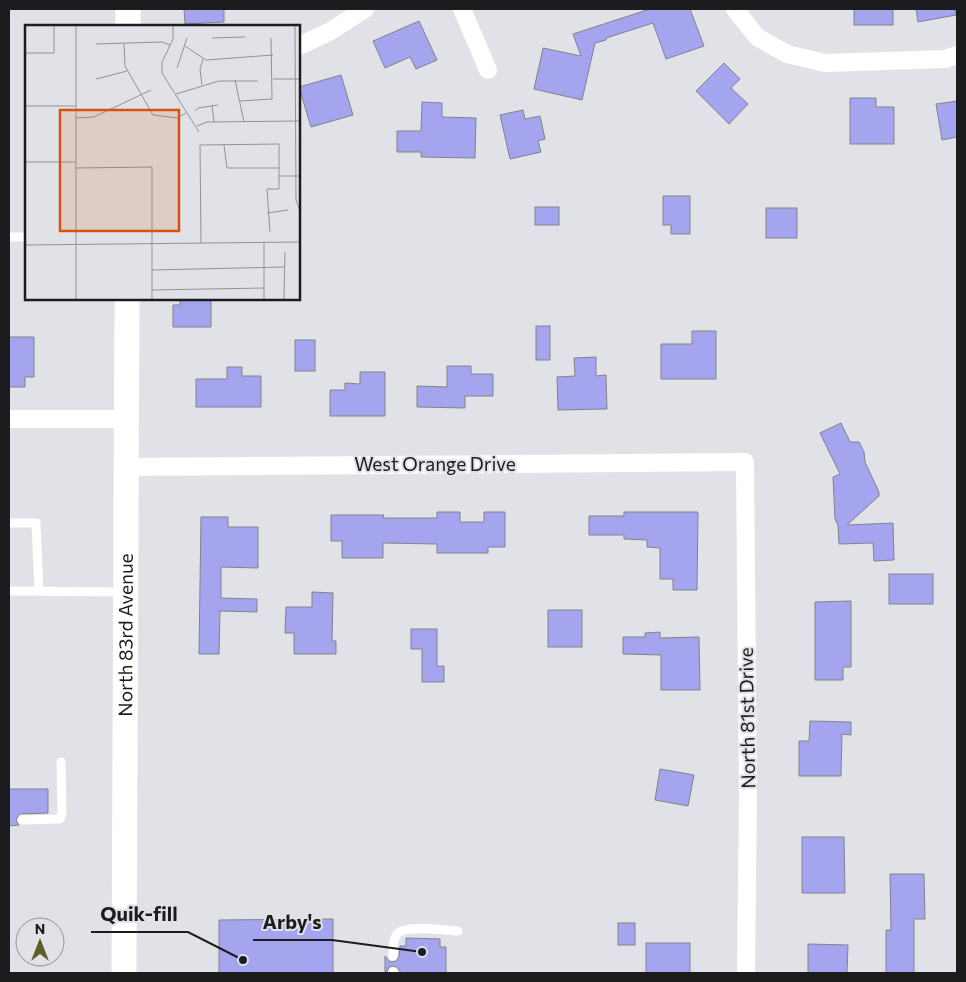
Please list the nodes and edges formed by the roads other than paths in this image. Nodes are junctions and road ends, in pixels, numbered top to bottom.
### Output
1 (128, 9) edge
2 (365, 9) edge
3 (462, 9) edge
4 (736, 9) edge
5 (128, 25) edge
6 (300, 46) edge
7 (957, 55) edge
8 (488, 70) dead end
9 (9, 238) edge
10 (25, 238) edge
11 (127, 300) edge
12 (126, 418) junction
13 (9, 419) edge
14 (745, 462) joint
15 (126, 467) junction
16 (9, 524) edge
17 (9, 591) edge
18 (40, 591) junction
19 (126, 592) junction
20 (61, 762) dead end
21 (22, 820) dead end
22 (458, 931) dead end
23 (393, 956) dead end
24 (124, 973) edge
25 (746, 973) edge

1 - 5 main road
2 - 6 street
3 - 8 street
4 - 7 street
9 - 10 lane
11 - 12 main road, North 83rd Avenue
12 - 13 street
12 - 15 main road, North 83rd Avenue
14 - 15 street, West Orange Drive
14 - 25 street, North 81st Drive
15 - 19 main road, North 83rd Avenue
16 - 18 lane
17 - 18 lane
18 - 19 lane
19 - 24 main road, North 83rd Avenue
20 - 21 lane
22 - 23 lane

